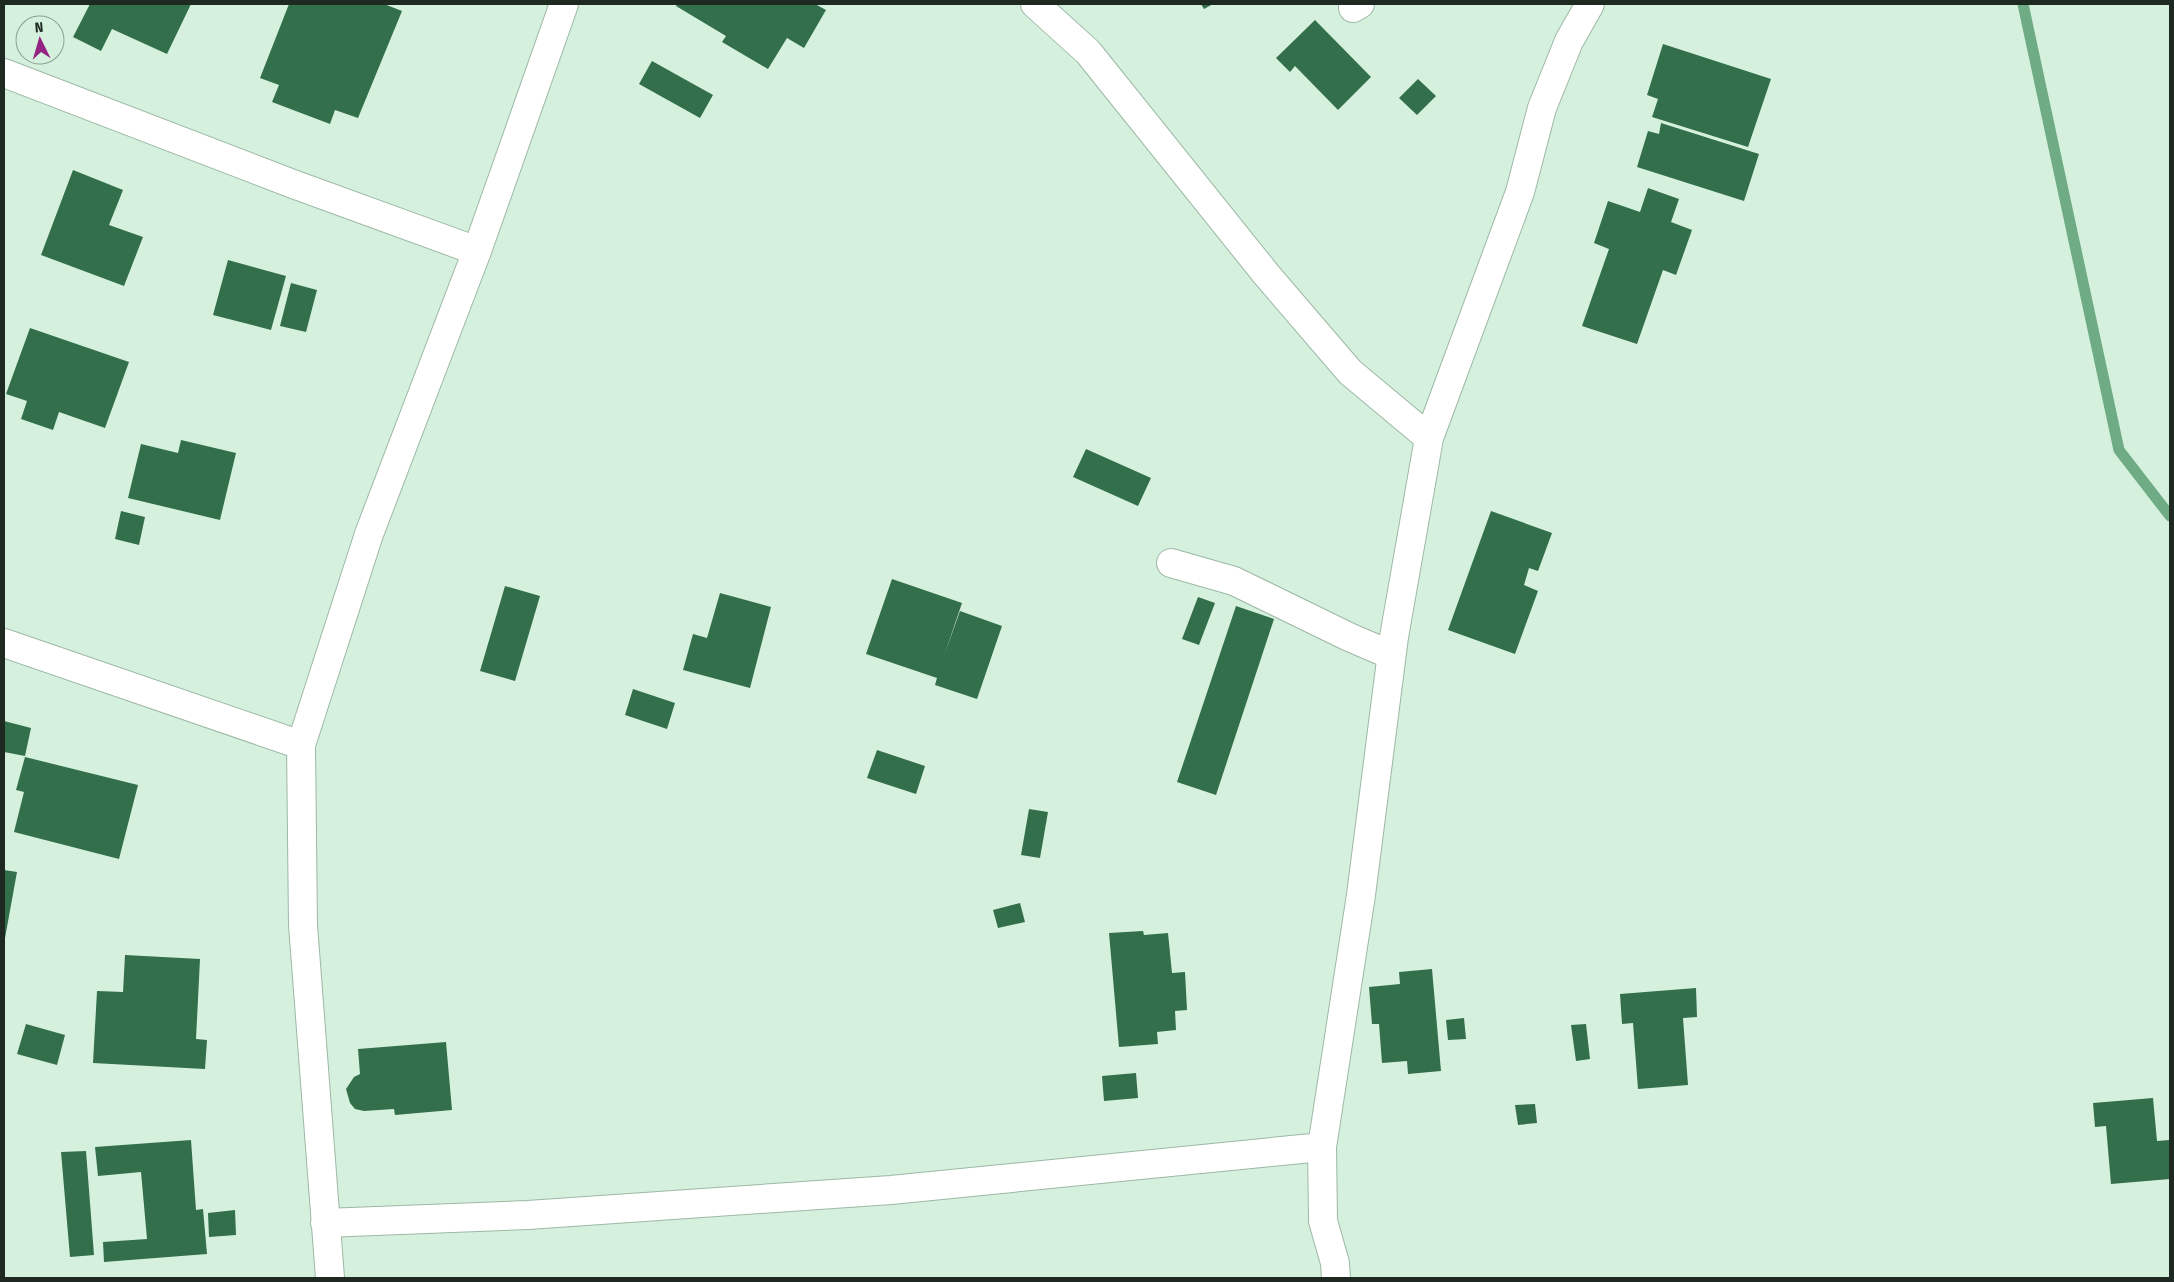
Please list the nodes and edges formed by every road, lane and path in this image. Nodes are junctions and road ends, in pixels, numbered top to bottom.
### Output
1 (564, 4) edge
2 (1035, 4) edge
3 (1590, 4) edge
4 (4, 73) edge
5 (477, 251) junction
6 (1430, 438) junction
7 (1170, 564) dead end
8 (4, 643) edge
9 (1391, 655) junction
10 (300, 745) junction
11 (1322, 1147) junction
12 (326, 1223) junction
13 (330, 1278) edge
14 (1336, 1278) edge

1 - 5 street
2 - 6 street
3 - 6 street
4 - 5 street
5 - 10 street
6 - 9 street
7 - 9 street
8 - 10 street
9 - 11 street
10 - 12 street
11 - 12 street
11 - 14 street
12 - 13 street

